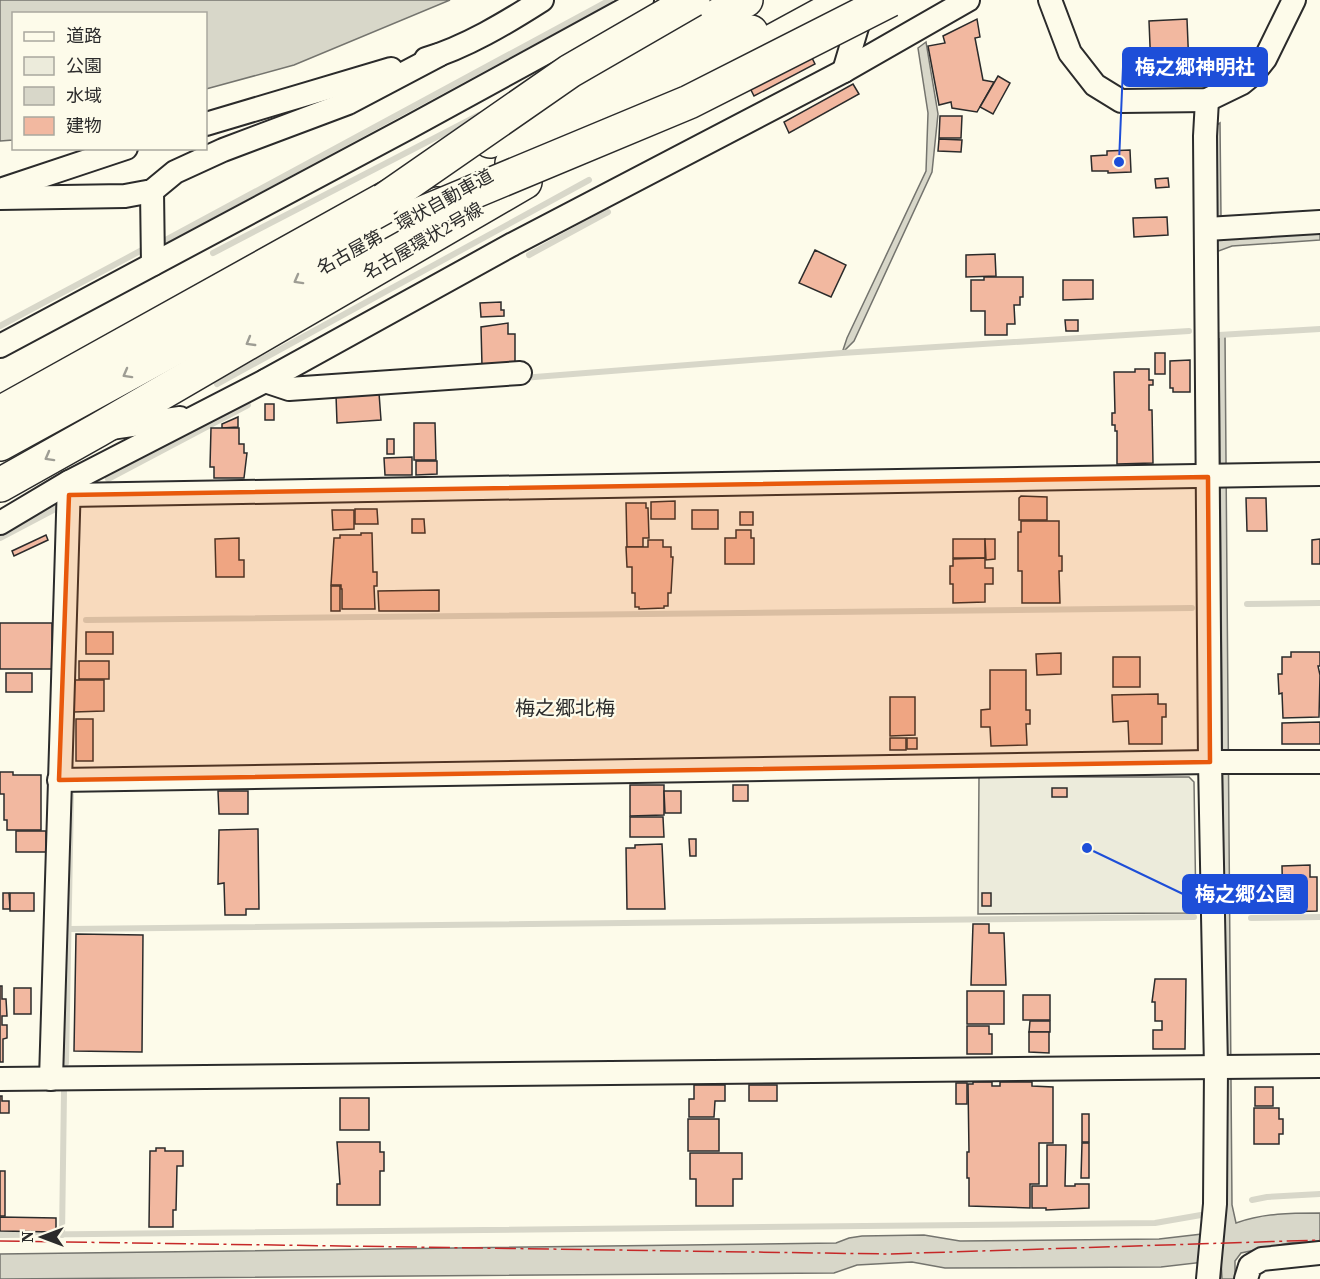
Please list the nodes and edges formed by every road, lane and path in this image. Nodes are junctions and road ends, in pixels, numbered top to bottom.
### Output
1 (542, 0) edge
2 (642, 0) edge
3 (693, 0) edge
4 (730, 0) edge
5 (746, 0) edge
6 (810, 0) edge
7 (848, 0) edge
8 (866, 0) edge
9 (890, 0) edge
10 (968, 0) edge
11 (1050, 0) edge
12 (1294, 0) edge
13 (439, 55) junction
14 (844, 71) junction
15 (1207, 100) junction
16 (207, 124) edge
17 (120, 150) edge
18 (0, 190) edge
19 (152, 191) junction
20 (0, 198) edge
21 (384, 200) junction
22 (413, 217) junction
23 (1320, 222) edge
24 (1207, 229) junction
25 (153, 264) junction
26 (0, 346) edge
27 (520, 373) dead end
28 (265, 381) junction
29 (0, 393) edge
30 (216, 406) junction
31 (0, 412) edge
32 (98, 430) junction
33 (0, 444) edge
34 (1320, 474) edge
35 (1219, 477) junction
36 (0, 485) edge
37 (69, 489) junction
38 (0, 523) edge
39 (1220, 762) junction
40 (1320, 762) edge
41 (59, 780) junction
42 (1320, 1066) edge
43 (1226, 1068) junction
44 (0, 1078) edge
45 (51, 1079) junction
46 (1320, 1253) edge
47 (1209, 1274) edge
48 (1244, 1277) edge

1 - 13 street
2 - 25 street
3 - 21 highway, bridge
4 - 29 highway
5 - 21 highway, 名古屋第二環状自動車道, bridge
6 - 22 highway, 名古屋第二環状自動車道, bridge
7 -> 32 highway, 名古屋環状2号線
8 - 14 street
9 - 22 highway, bridge
10 - 14 street
11 - 15 street
12 - 15 street
13 - 16 street
13 - 19 street
14 - 28 street
15 - 24 street
17 - 18 street
19 - 20 street
19 - 25 street
21 - 31 highway, 名古屋第二環状自動車道
22 -> 33 highway, 名古屋第二環状自動車道
23 - 24 street
24 - 35 street
25 - 26 street
27 - 28 street
28 - 30 street
30 - 32 street
30 - 37 street
32 -> 36 highway, 名古屋環状2号線
34 - 35 street
35 - 37 street
35 - 39 street
37 - 38 street
37 - 41 street
39 - 40 street
39 - 41 street
39 - 43 street
41 - 45 street
42 - 43 street
43 - 45 street
43 - 47 street
44 - 45 street
46 - 48 street
47 - 48 street

